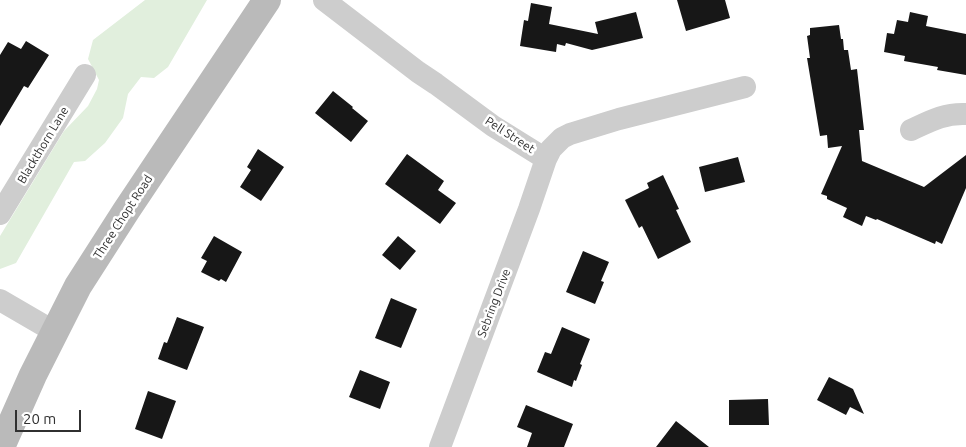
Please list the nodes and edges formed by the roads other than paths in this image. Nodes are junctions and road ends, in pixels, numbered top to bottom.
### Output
1 (267, 0) edge
2 (324, 0) edge
3 (85, 75) dead end
4 (745, 87) dead end
5 (966, 114) edge
6 (911, 130) dead end
7 (546, 159) junction
8 (0, 214) edge
9 (0, 300) edge
10 (55, 332) junction
11 (1, 447) edge
12 (440, 447) edge

1 - 10 main road, Three Chopt Road
2 - 7 street, Pell Street
3 - 8 street, Blackthorn Lane
4 - 7 street, Pell Street
5 - 6 street
7 - 12 street, Sebring Drive
9 - 10 street
10 - 11 main road, Three Chopt Road

